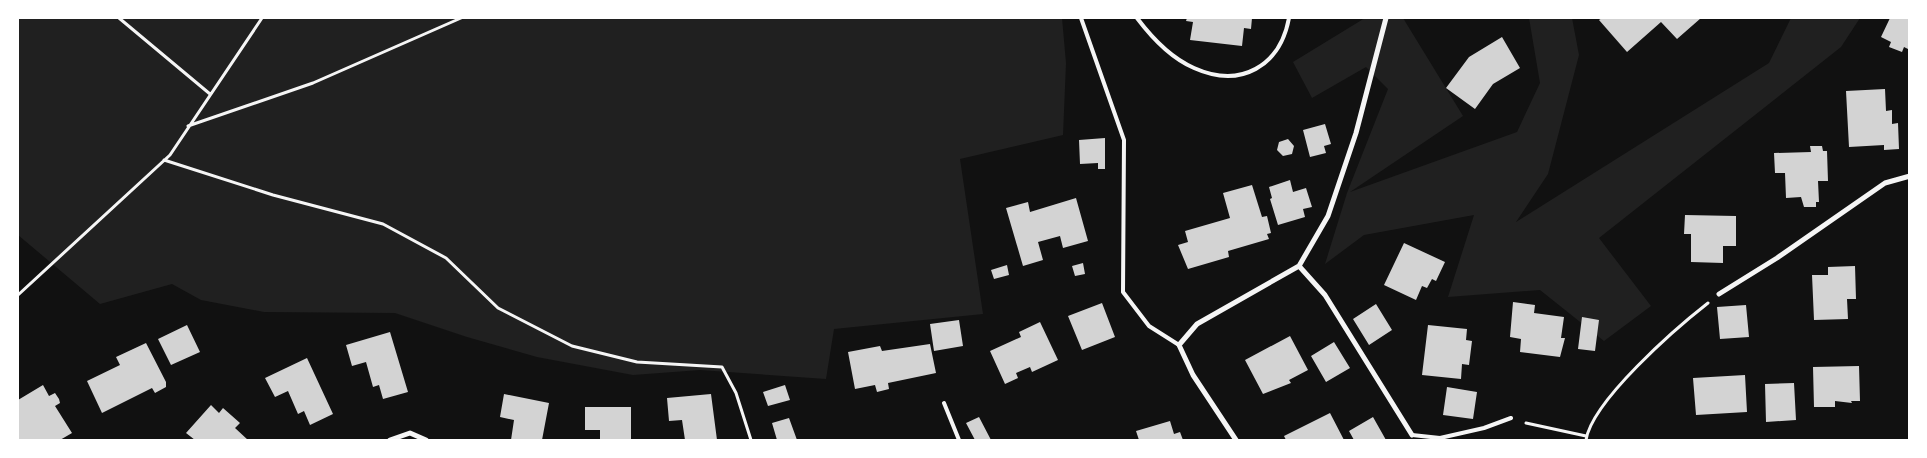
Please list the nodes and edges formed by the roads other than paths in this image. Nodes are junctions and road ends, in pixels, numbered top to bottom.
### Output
1 (1081, 18) edge
2 (1137, 18) edge
3 (1289, 18) edge
4 (1386, 18) edge
5 (1910, 176) edge
6 (1299, 266) junction
7 (1719, 294) road end
8 (1179, 345) junction
9 (944, 404) dead end
10 (1511, 418) road end
11 (1412, 435) joint
12 (390, 440) edge
13 (426, 440) edge
14 (960, 440) edge
15 (1236, 440) edge

1 - 8 lane
2 - 3 lane
4 - 6 street
5 - 7 street
6 - 8 street
6 - 11 street
8 - 15 street
9 - 14 lane
10 - 11 lane
12 - 13 street

